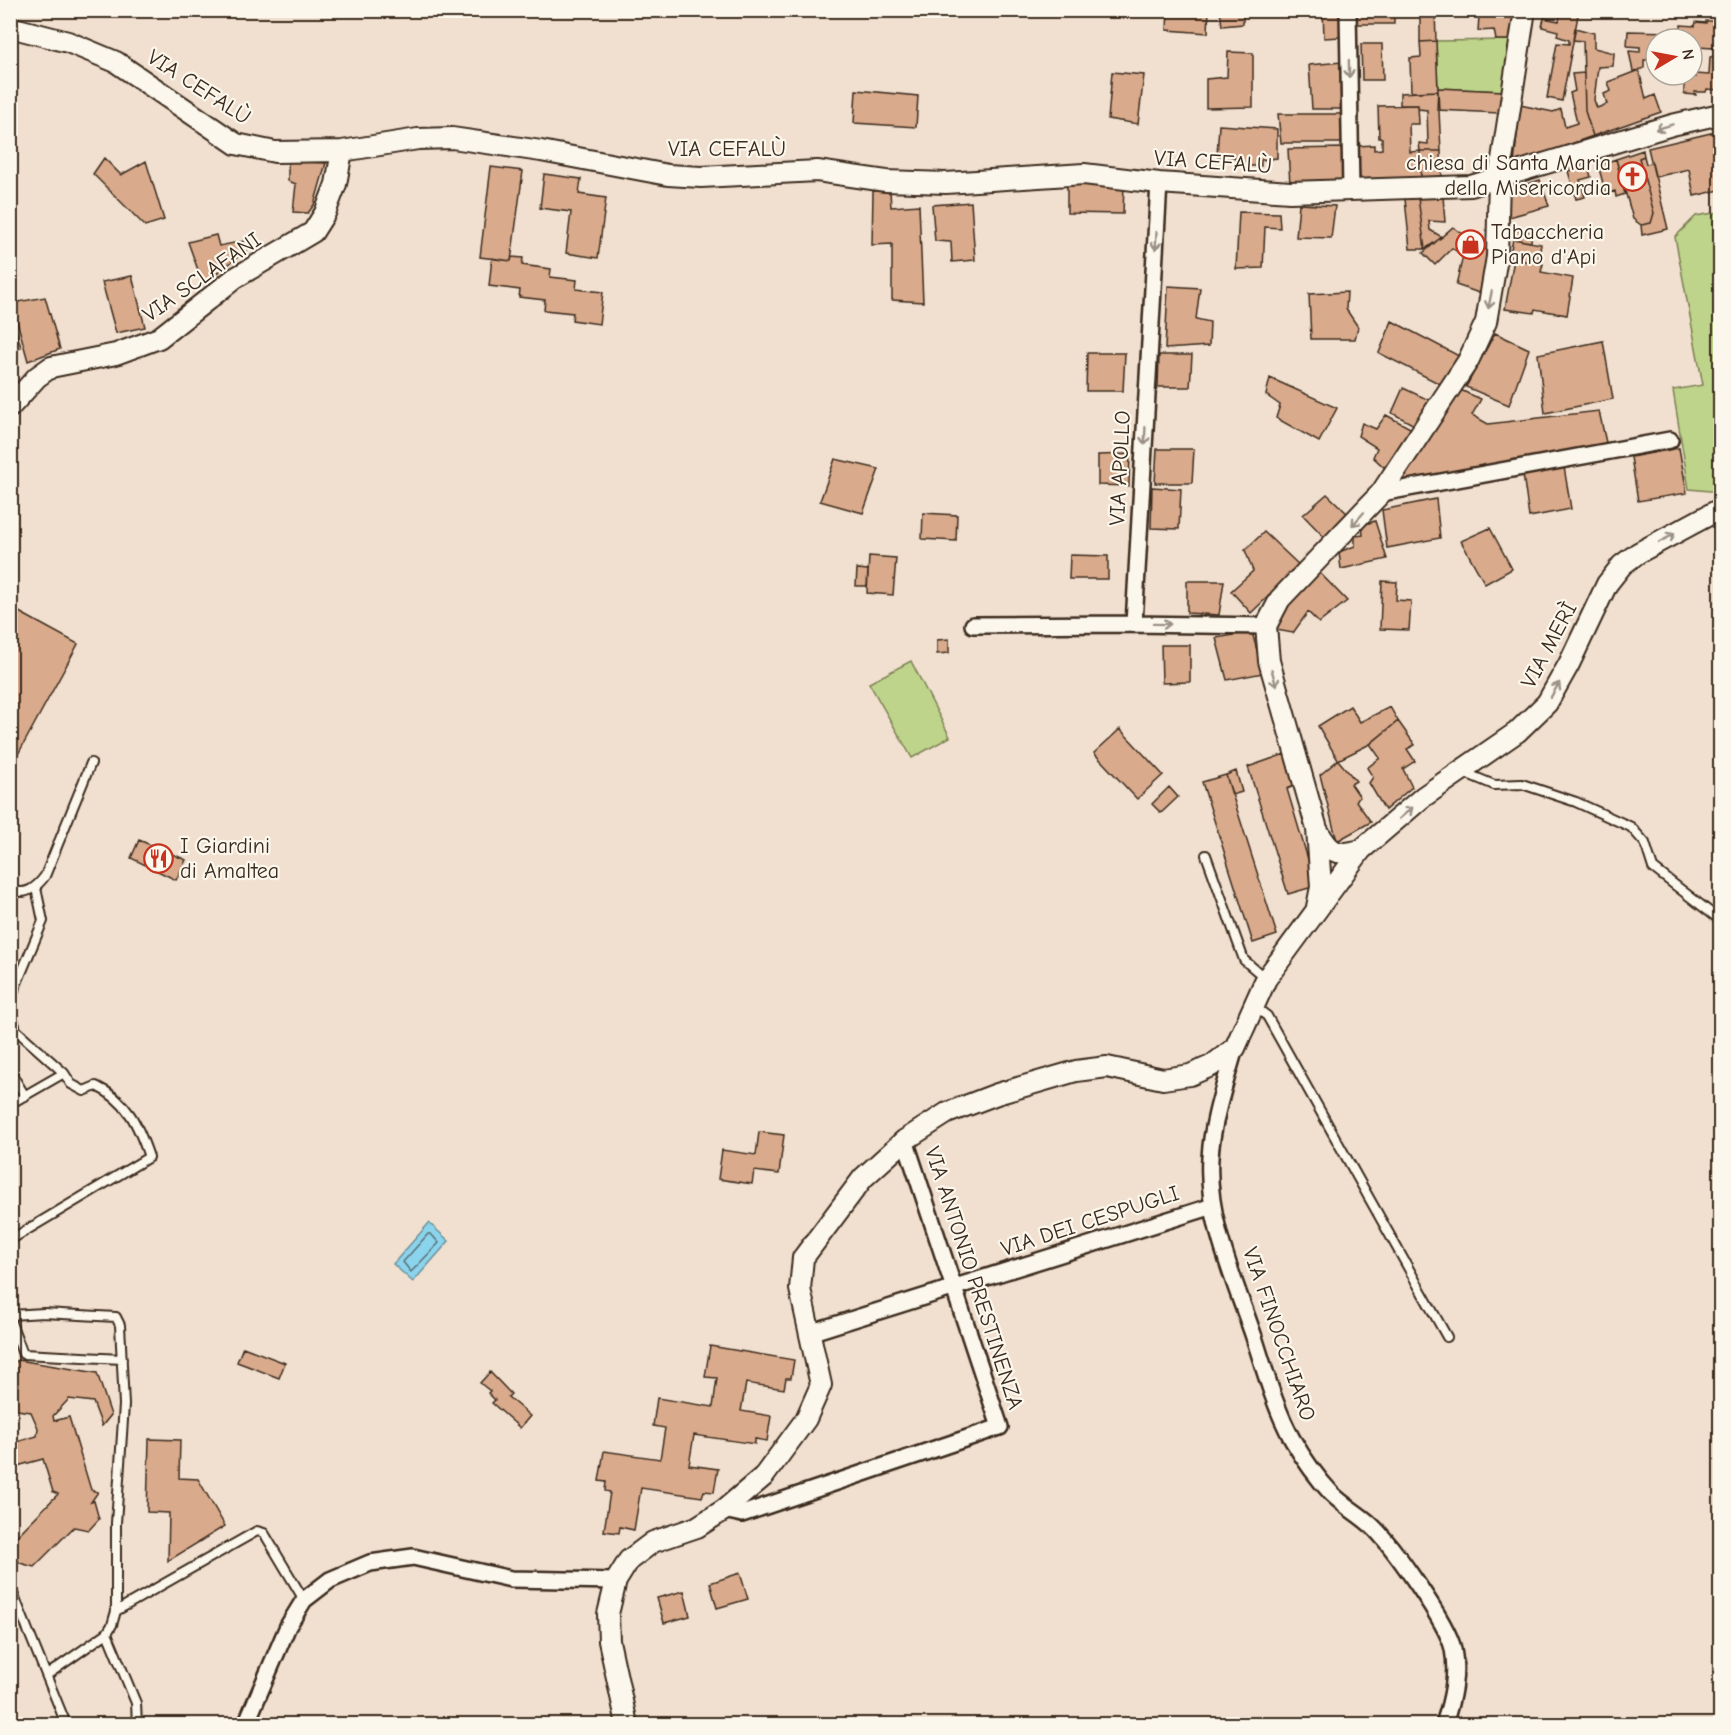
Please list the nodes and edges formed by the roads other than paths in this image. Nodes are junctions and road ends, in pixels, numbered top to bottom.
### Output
1 (1348, 10) edge
2 (1525, 10) edge
3 (10, 27) edge
4 (1720, 114) edge
5 (342, 151) junction
6 (1499, 179) junction
7 (1159, 183) junction
8 (1351, 191) junction
9 (10, 407) edge
10 (1670, 440) dead end
11 (1380, 493) junction
12 (1720, 509) edge
13 (1134, 624) junction
14 (973, 625) dead end
15 (1266, 626) junction
16 (91, 763) dead end
17 (1462, 772) junction
18 (1317, 829) junction
19 (1361, 850) junction
20 (1206, 855) dead end
21 (36, 888) junction
22 (10, 889) edge
23 (1315, 914) junction
24 (1720, 920) edge
25 (1266, 979) junction
26 (10, 1000) edge
27 (1253, 1005) junction
28 (10, 1007) edge
29 (1235, 1048) junction
30 (10, 1071) edge
31 (64, 1073) junction
32 (25, 1096) junction
33 (10, 1104) edge
34 (904, 1140) junction
35 (1213, 1206) junction
36 (10, 1240) edge
37 (956, 1287) junction
38 (10, 1315) edge
39 (10, 1320) edge
40 (809, 1334) junction
41 (1447, 1336) dead end
42 (123, 1359) junction
43 (724, 1510) junction
44 (616, 1581) junction
45 (10, 1586) edge
46 (304, 1600) junction
47 (116, 1611) junction
48 (107, 1633) junction
49 (47, 1675) junction
50 (66, 1725) edge
51 (137, 1725) edge
52 (246, 1725) edge
53 (627, 1725) edge
54 (1444, 1725) edge

1 -> 8 street
2 - 6 street
3 - 5 street, VIA CEFALÙ
4 -> 6 street, VIA CEFALÙ
5 - 7 street, VIA CEFALÙ
5 - 9 street, VIA SCLAFANI
6 - 8 street, VIA CEFALÙ
6 -> 11 street
7 - 8 street, VIA CEFALÙ
7 -> 13 street, VIA APOLLO
10 - 11 street
11 -> 15 street
17 -> 12 street, VIA MERÌ
13 - 14 street
13 -> 15 street
15 -> 18 street
16 - 21 lane
19 -> 17 street, VIA MERÌ
17 - 24 lane
18 - 19 street
18 - 23 street
19 - 23 street, VIA MERÌ
20 - 25 lane
21 - 22 lane
21 - 26 lane
23 - 25 street, VIA MERÌ
25 - 27 street, VIA MERÌ
27 - 29 street, VIA MERÌ
27 - 41 lane
28 - 31 lane
29 - 34 street
29 - 35 street, VIA FINOCCHIARO
30 - 32 lane
31 - 32 lane
31 - 36 lane
32 - 33 lane
34 - 37 street, VIA ANTONIO PRESTINENZA
34 - 40 street
35 - 37 street, VIA DEI CESPUGLI
35 - 54 street, VIA FINOCCHIARO
37 - 40 street, VIA DEI CESPUGLI
37 - 43 street, VIA ANTONIO PRESTINENZA
38 - 42 lane
39 - 42 lane
40 - 43 street
42 - 47 lane
43 - 44 street
44 - 46 street
44 - 53 street
45 - 49 lane
46 - 47 lane
46 - 52 street
47 - 48 lane
48 - 49 lane
48 - 51 lane
49 - 50 lane

